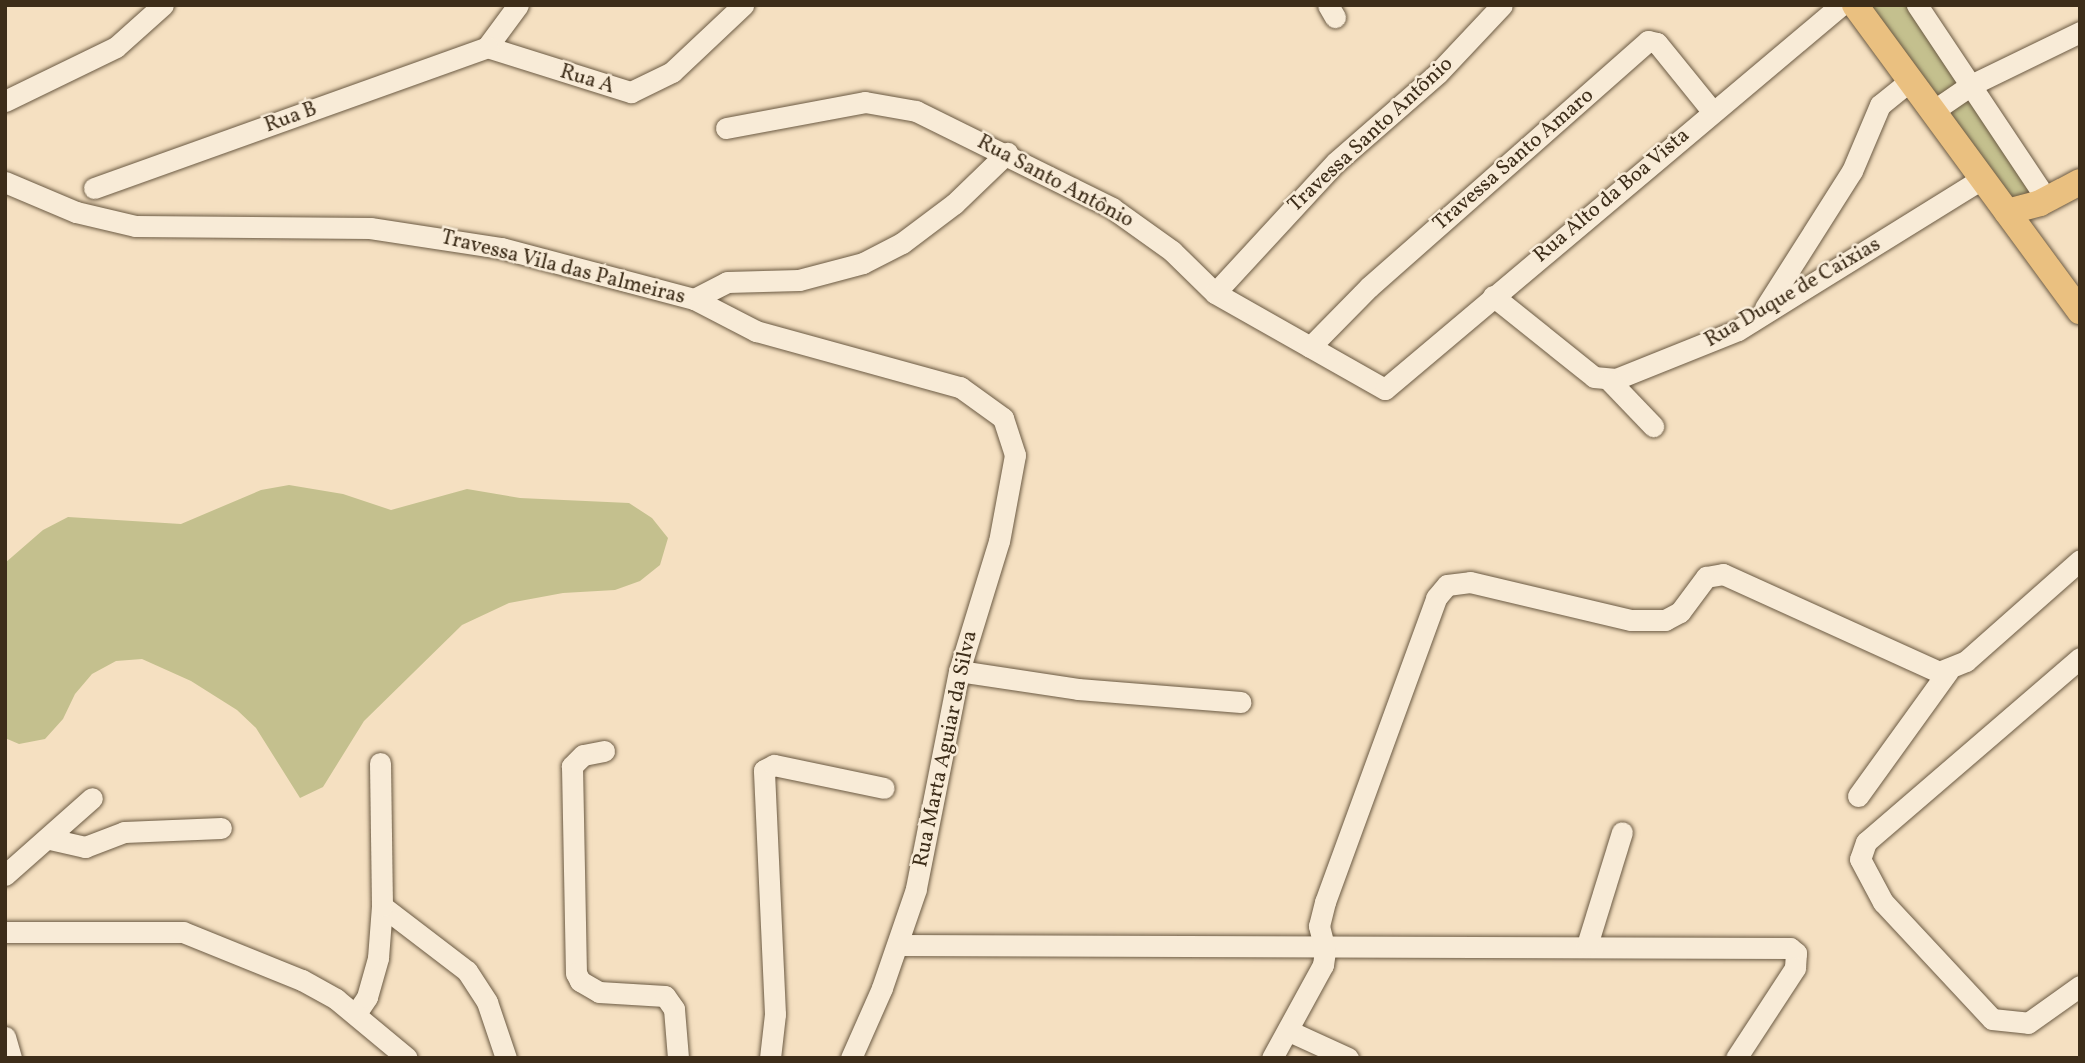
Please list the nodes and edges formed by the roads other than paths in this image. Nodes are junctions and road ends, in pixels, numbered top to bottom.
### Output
1 (163, 5) edge
2 (518, 5) edge
3 (743, 5) edge
4 (1841, 5) edge
5 (1854, 5) edge
6 (1917, 5) edge
7 (1498, 7) edge
8 (2080, 32) edge
9 (487, 47) junction
10 (1912, 80) junction
11 (1971, 85) junction
12 (5, 101) edge
13 (1712, 111) junction
14 (1933, 111) junction
15 (726, 128) dead end
16 (1007, 153) junction
17 (1982, 179) junction
18 (5, 181) edge
19 (2080, 182) edge
20 (94, 188) dead end
21 (2040, 195) junction
22 (2007, 212) junction
23 (2025, 237) junction
24 (1215, 293) junction
25 (1493, 296) junction
26 (694, 299) junction
27 (2080, 312) edge
28 (1760, 316) junction
29 (1310, 346) junction
30 (1602, 378) junction
31 (1385, 389) joint
32 (1653, 426) dead end
33 (1012, 433) joint
34 (2080, 560) edge
35 (2080, 658) edge
36 (959, 671) junction
37 (1948, 671) junction
38 (1240, 702) dead end
39 (604, 751) dead end
40 (380, 763) dead end
41 (884, 788) dead end
42 (1858, 796) dead end
43 (92, 798) dead end
44 (221, 828) dead end
45 (1622, 832) dead end
46 (50, 839) junction
47 (5, 875) edge
48 (382, 906) junction
49 (5, 932) edge
50 (1322, 943) junction
51 (898, 944) junction
52 (1587, 945) junction
53 (2080, 986) edge
54 (356, 1012) junction
55 (1289, 1031) junction
56 (5, 1037) edge
57 (11, 1058) edge
58 (407, 1058) edge
59 (506, 1058) edge
60 (678, 1058) edge
61 (770, 1058) edge
62 (851, 1058) edge
63 (1272, 1058) edge
64 (1348, 1058) edge
65 (1736, 1058) edge

1 - 12 street
2 - 9 street
3 - 9 street, Rua A
4 - 13 street, Rua Alto da Boa Vista
5 - 10 main road
6 - 11 street
7 - 24 street, Travessa Santo Antônio
8 - 11 street
9 - 20 street, Rua B
10 - 14 main road
10 - 28 street
11 - 14 street
11 - 21 street
13 - 25 street, Rua Alto da Boa Vista
13 - 29 street, Travessa Santo Amaro
14 - 17 main road
15 - 16 street, Rua Santo Antônio
16 - 24 street, Rua Santo Antônio
16 - 26 street
17 - 22 main road
17 - 28 street, Rua Duque de Caixias
18 - 26 street, Travessa Vila das Palmeiras
19 - 21 main road
21 - 22 main road
21 - 23 main road
22 - 23 main road
23 - 27 main road
24 - 29 street, Rua Santo Antônio
25 - 30 street
25 - 31 street, Rua Alto da Boa Vista
26 - 33 street, Travessa Vila das Palmeiras
28 - 30 street, Rua Duque de Caixias
29 - 31 street, Rua Santo Antônio
30 - 32 street
33 - 36 street, Rua Marta Aguiar da Silva
34 - 37 street
35 - 53 street
36 - 38 street
36 - 51 street, Rua Marta Aguiar da Silva
37 - 42 street
37 - 50 street
39 - 60 street
40 - 48 street
41 - 61 street
43 - 46 street
44 - 46 street
45 - 52 street
46 - 47 street
48 - 54 street
48 - 59 street
49 - 54 street
50 - 51 street
50 - 52 street
50 - 55 street
51 - 62 street, Rua Marta Aguiar da Silva
52 - 65 street
54 - 58 street
55 - 63 street
55 - 64 street
56 - 57 street

